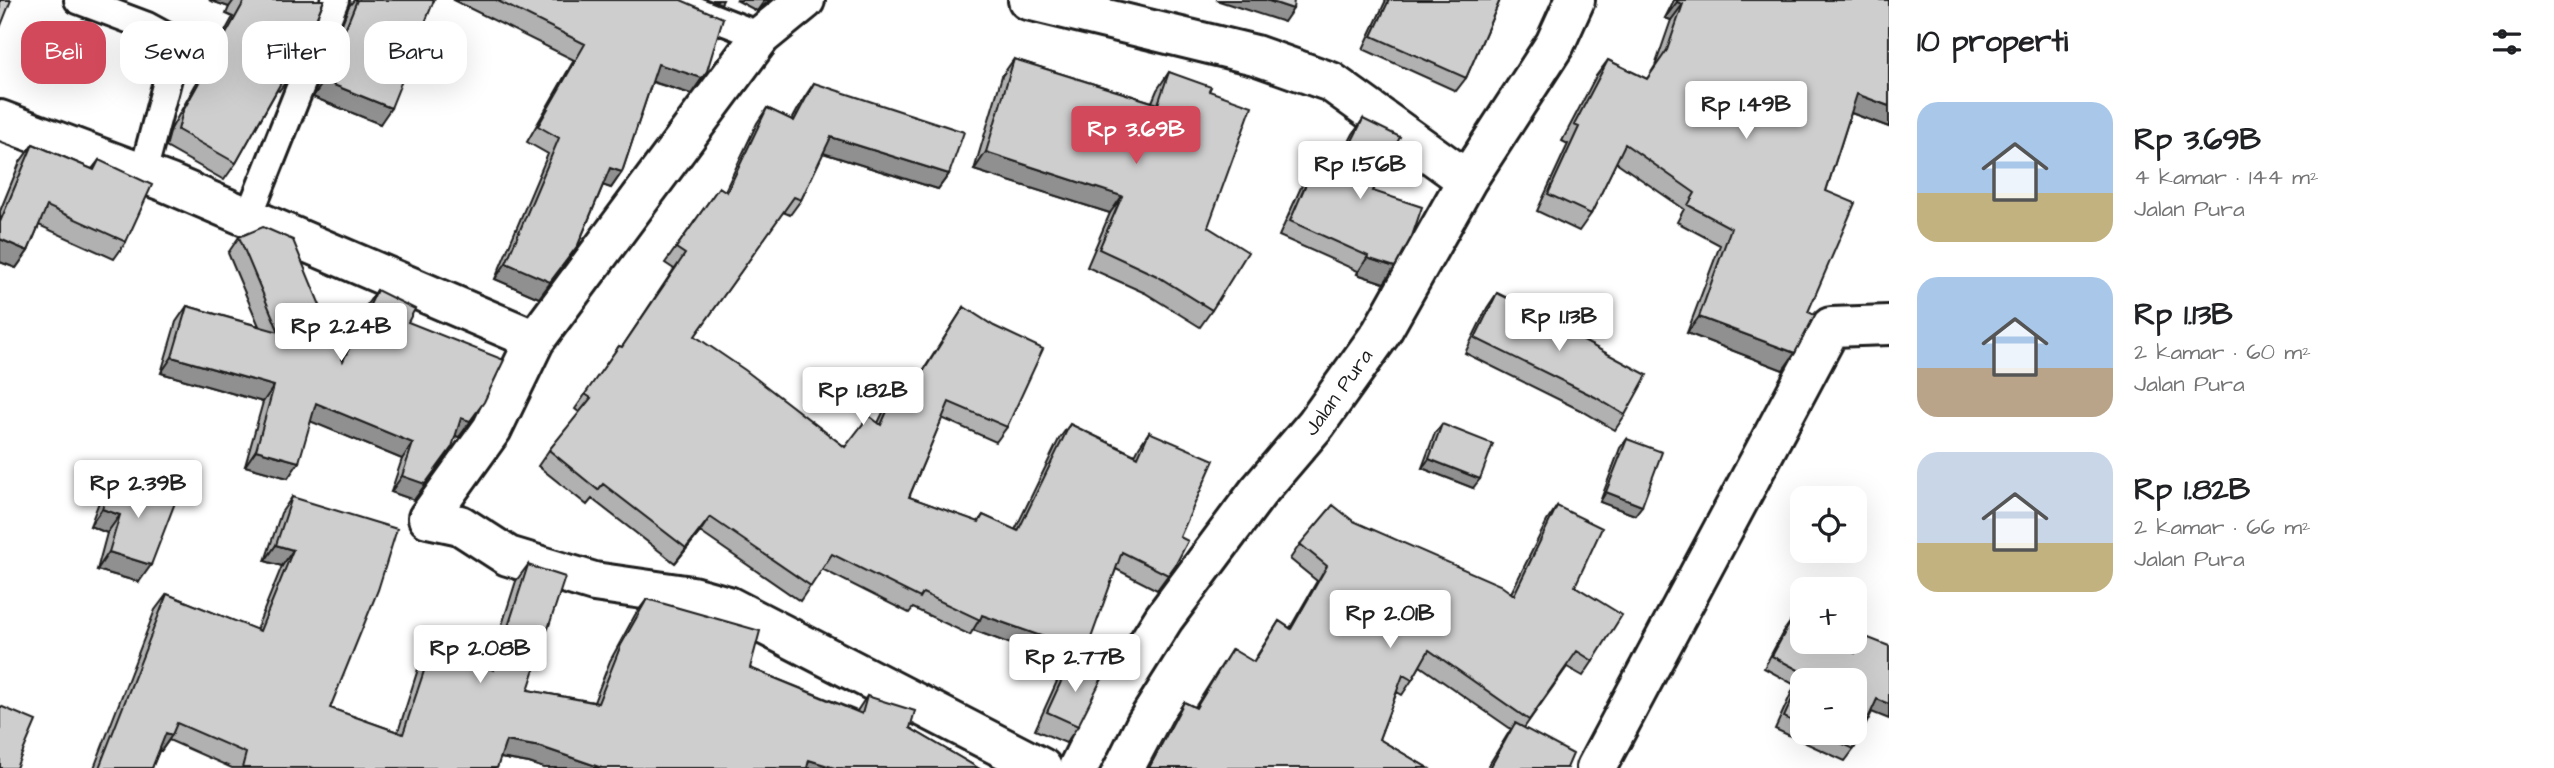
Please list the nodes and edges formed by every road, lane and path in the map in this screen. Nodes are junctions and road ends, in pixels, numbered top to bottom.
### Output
1 (78, 0) edge
2 (335, 0) edge
3 (668, 0) edge
4 (805, 0) edge
5 (1028, 0) edge
6 (1575, 0) edge
7 (761, 36) junction
8 (0, 120) edge
9 (143, 173) junction
10 (1467, 180) junction
11 (247, 218) junction
12 (1889, 325) edge
13 (534, 340) junction
14 (1042, 768) edge
15 (1077, 768) edge
16 (1596, 768) edge

1 - 9 lane
2 - 11 lane
3 - 7 lane
4 - 7 street
5 - 10 street
6 - 10 street, Jalan Pura
7 - 13 street
8 - 9 street
9 - 11 street
10 - 15 street, Jalan Pura
11 - 13 street
12 - 16 street
13 - 14 street

